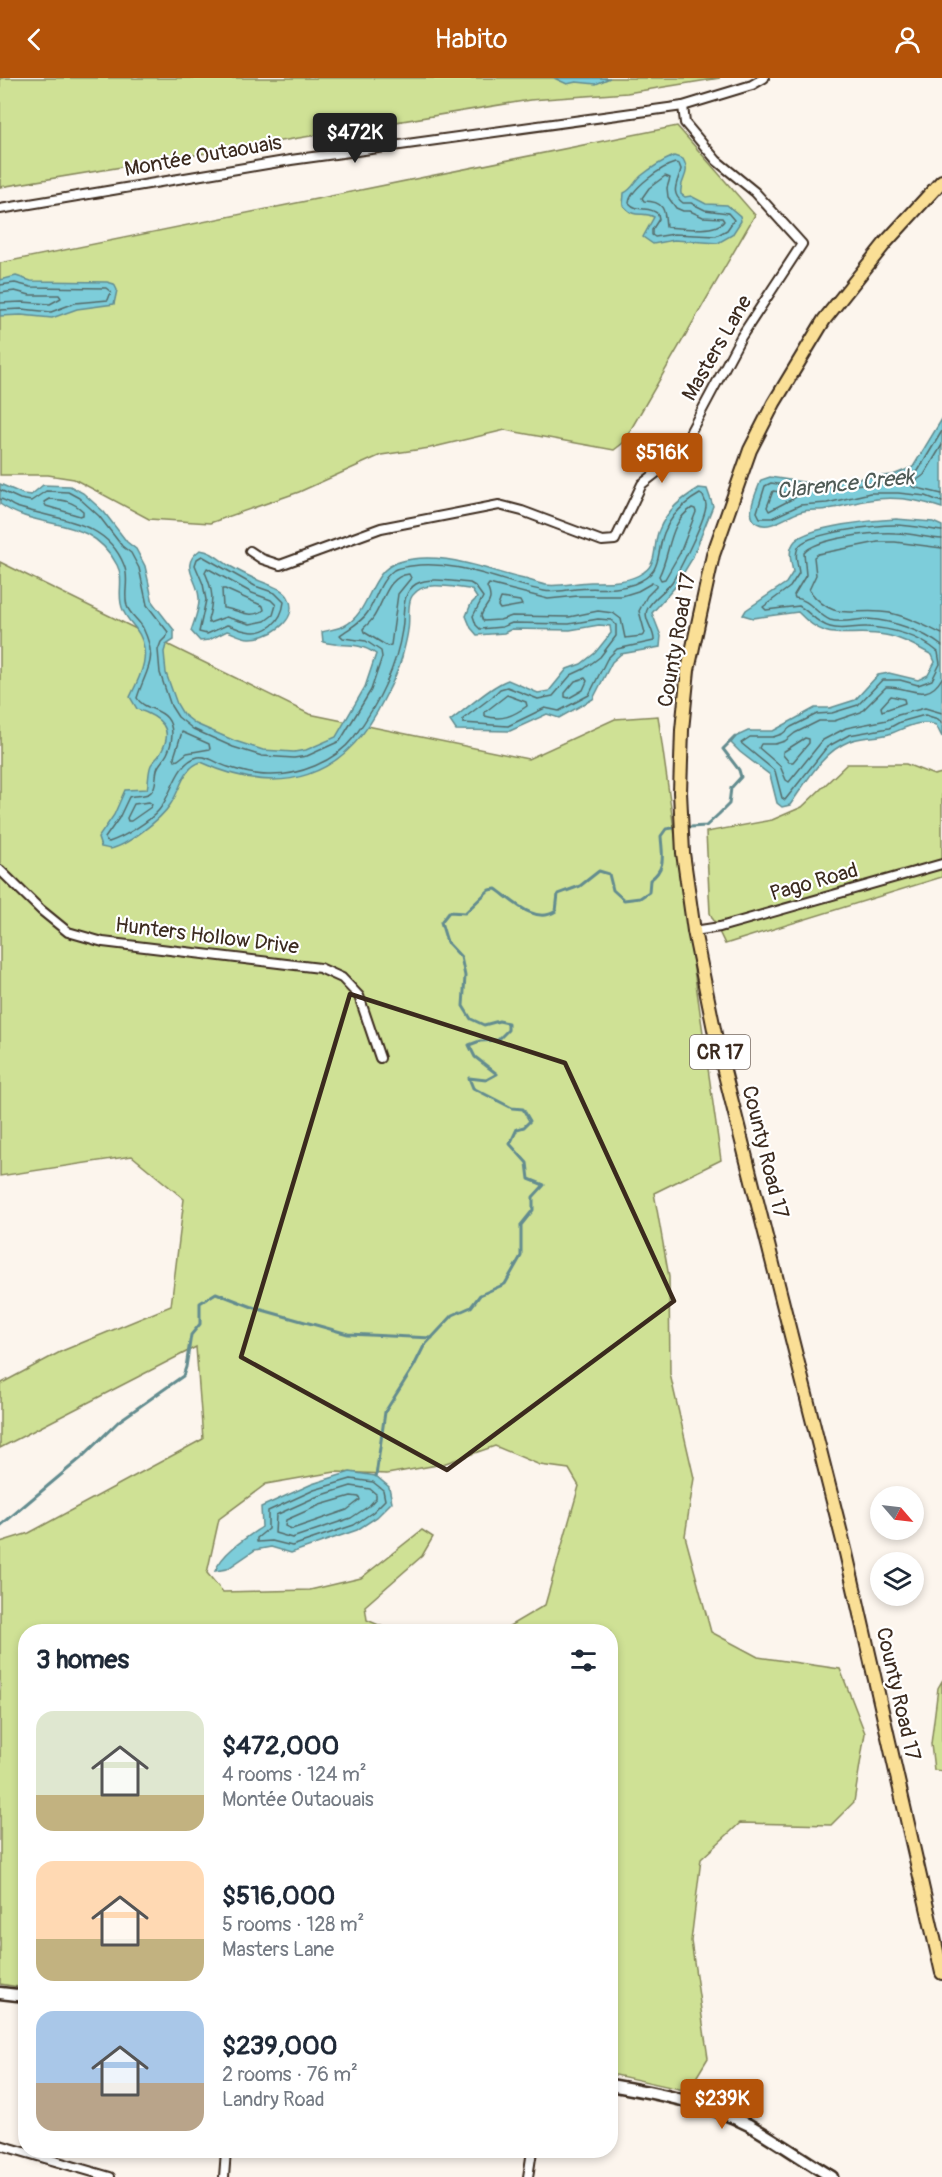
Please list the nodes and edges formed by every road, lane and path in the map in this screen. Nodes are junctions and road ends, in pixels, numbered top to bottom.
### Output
1 (764, 78) edge
2 (683, 106) junction
3 (942, 181) edge
4 (0, 209) edge
5 (250, 551) dead end
6 (942, 864) edge
7 (0, 870) edge
8 (694, 931) junction
9 (380, 1058) dead end
10 (942, 1973) edge
11 (0, 1993) edge
12 (18, 1995) edge
13 (618, 2086) edge
14 (0, 2145) edge
15 (18, 2150) edge
16 (45, 2158) edge
17 (225, 2158) edge
18 (531, 2158) edge
19 (110, 2177) edge
20 (224, 2177) edge
21 (528, 2177) edge
22 (832, 2177) edge

1 - 2 street, Montée Outaouais
2 - 4 street, Montée Outaouais
2 - 5 street, Masters Lane
3 - 8 main road, County Road 17 / CR 17
6 - 8 street, Pago Road
7 - 9 street, Hunters Hollow Drive
8 - 10 main road, County Road 17 / CR 17
11 - 12 main road
13 - 22 main road
14 - 15 street
16 - 19 street
17 - 20 street
18 - 21 street

